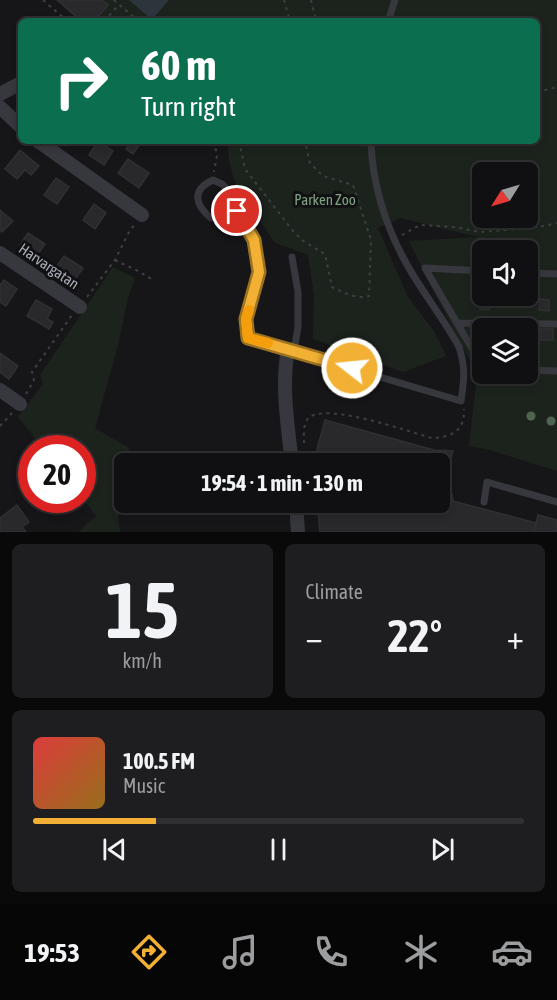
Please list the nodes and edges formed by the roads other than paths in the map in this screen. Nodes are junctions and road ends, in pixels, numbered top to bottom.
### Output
1 (395, 0) edge
2 (389, 18) edge
3 (18, 85) edge
4 (0, 94) edge
5 (0, 107) edge
6 (18, 124) edge
7 (42, 144) edge
8 (372, 144) edge
9 (237, 211) junction
10 (142, 215) road end
11 (0, 253) edge
12 (292, 257) dead end
13 (472, 270) edge
14 (538, 273) edge
15 (557, 274) edge
16 (80, 307) road end
17 (457, 323) junction
18 (557, 324) edge
19 (472, 348) edge
20 (291, 350) junction
21 (538, 370) edge
22 (557, 371) edge
23 (0, 390) edge
24 (20, 404) road end
25 (291, 453) edge
26 (484, 502) dead end
27 (557, 502) edge
28 (297, 513) edge
29 (298, 532) edge

1 - 2 lane
3 - 4 street
5 - 6 street
7 - 10 street
8 - 20 lane
9 - 9 lane
9 - 20 lane
11 - 16 street, Harvargatan
12 - 20 lane
13 - 17 lane
14 - 15 lane
17 - 18 lane
17 - 19 lane
20 - 25 street
21 - 22 lane
23 - 24 street
26 - 27 lane
28 - 29 street

